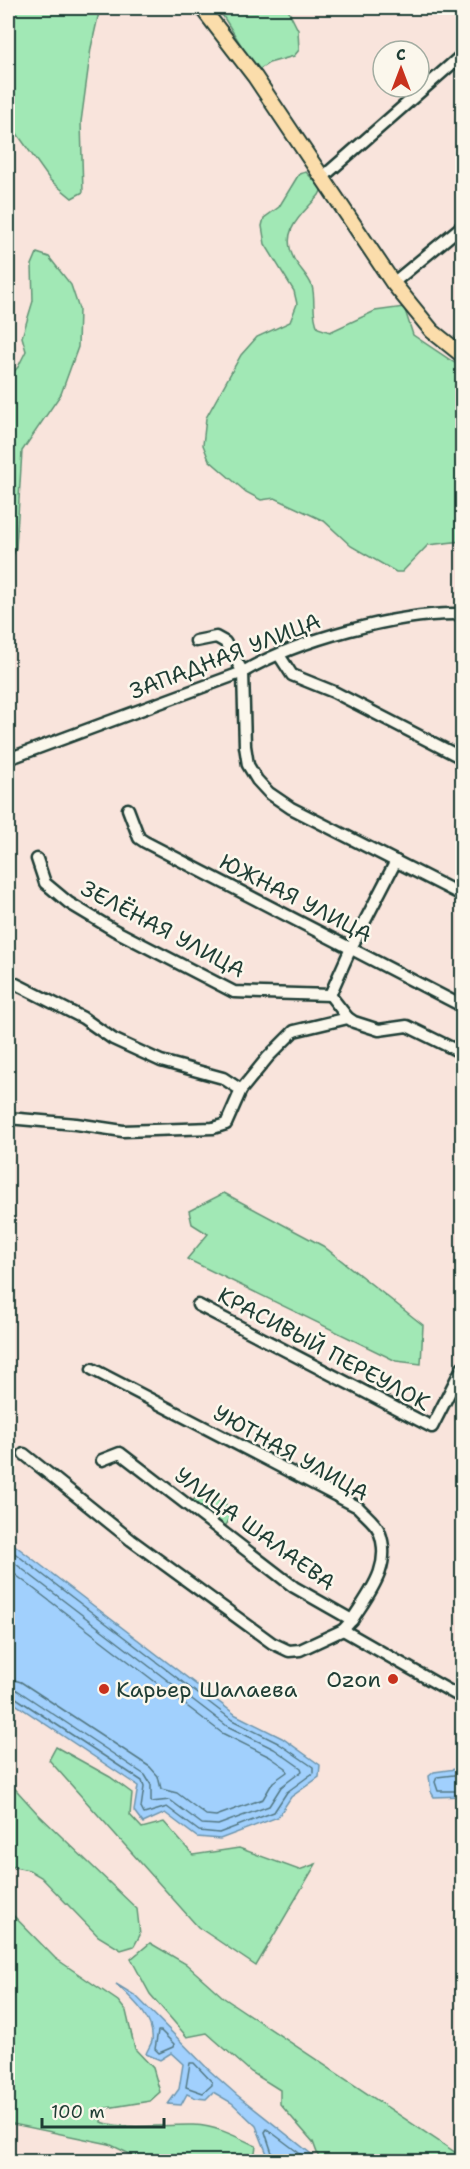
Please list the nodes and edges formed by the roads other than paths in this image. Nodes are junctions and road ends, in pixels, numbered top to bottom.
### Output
1 (202, 8) edge
2 (462, 55) edge
3 (323, 177) junction
4 (462, 226) edge
5 (393, 283) junction
6 (462, 355) edge
7 (462, 614) edge
8 (196, 642) dead end
9 (279, 654) junction
10 (243, 672) junction
11 (462, 758) edge
12 (8, 759) edge
13 (128, 809) dead end
14 (36, 859) dead end
15 (396, 861) junction
16 (462, 895) edge
17 (351, 948) junction
18 (8, 980) edge
19 (330, 995) junction
20 (462, 1006) edge
21 (348, 1018) junction
22 (462, 1053) edge
23 (240, 1090) junction
24 (8, 1118) edge
25 (198, 1305) dead end
26 (462, 1368) edge
27 (92, 1369) dead end
28 (24, 1455) dead end
29 (102, 1460) dead end
30 (352, 1620) junction
31 (343, 1630) junction
32 (462, 1698) edge

1 - 3 main road
2 - 3 street
3 - 5 main road
4 - 5 street
5 - 6 main road
7 - 9 street, ЗАПАДНАЯ УЛИЦА
8 - 10 street
9 - 10 street, ЗАПАДНАЯ УЛИЦА
9 - 11 street
10 - 12 street, ЗАПАДНАЯ УЛИЦА
10 - 15 street
13 - 17 street, ЮЖНАЯ УЛИЦА
14 - 19 street, ЗЕЛЁНАЯ УЛИЦА
15 - 16 street
15 - 17 street
17 - 19 street
17 - 20 street, ЮЖНАЯ УЛИЦА
18 - 23 street
19 - 21 street
21 - 22 street
21 - 23 street
23 - 24 street
25 - 26 street, КРАСИВЫЙ ПЕРЕУЛОК
27 - 30 street, УЮТНАЯ УЛИЦА
28 - 31 street
29 - 30 street, УЛИЦА ШАЛАЕВА
30 - 31 street
31 - 32 street

